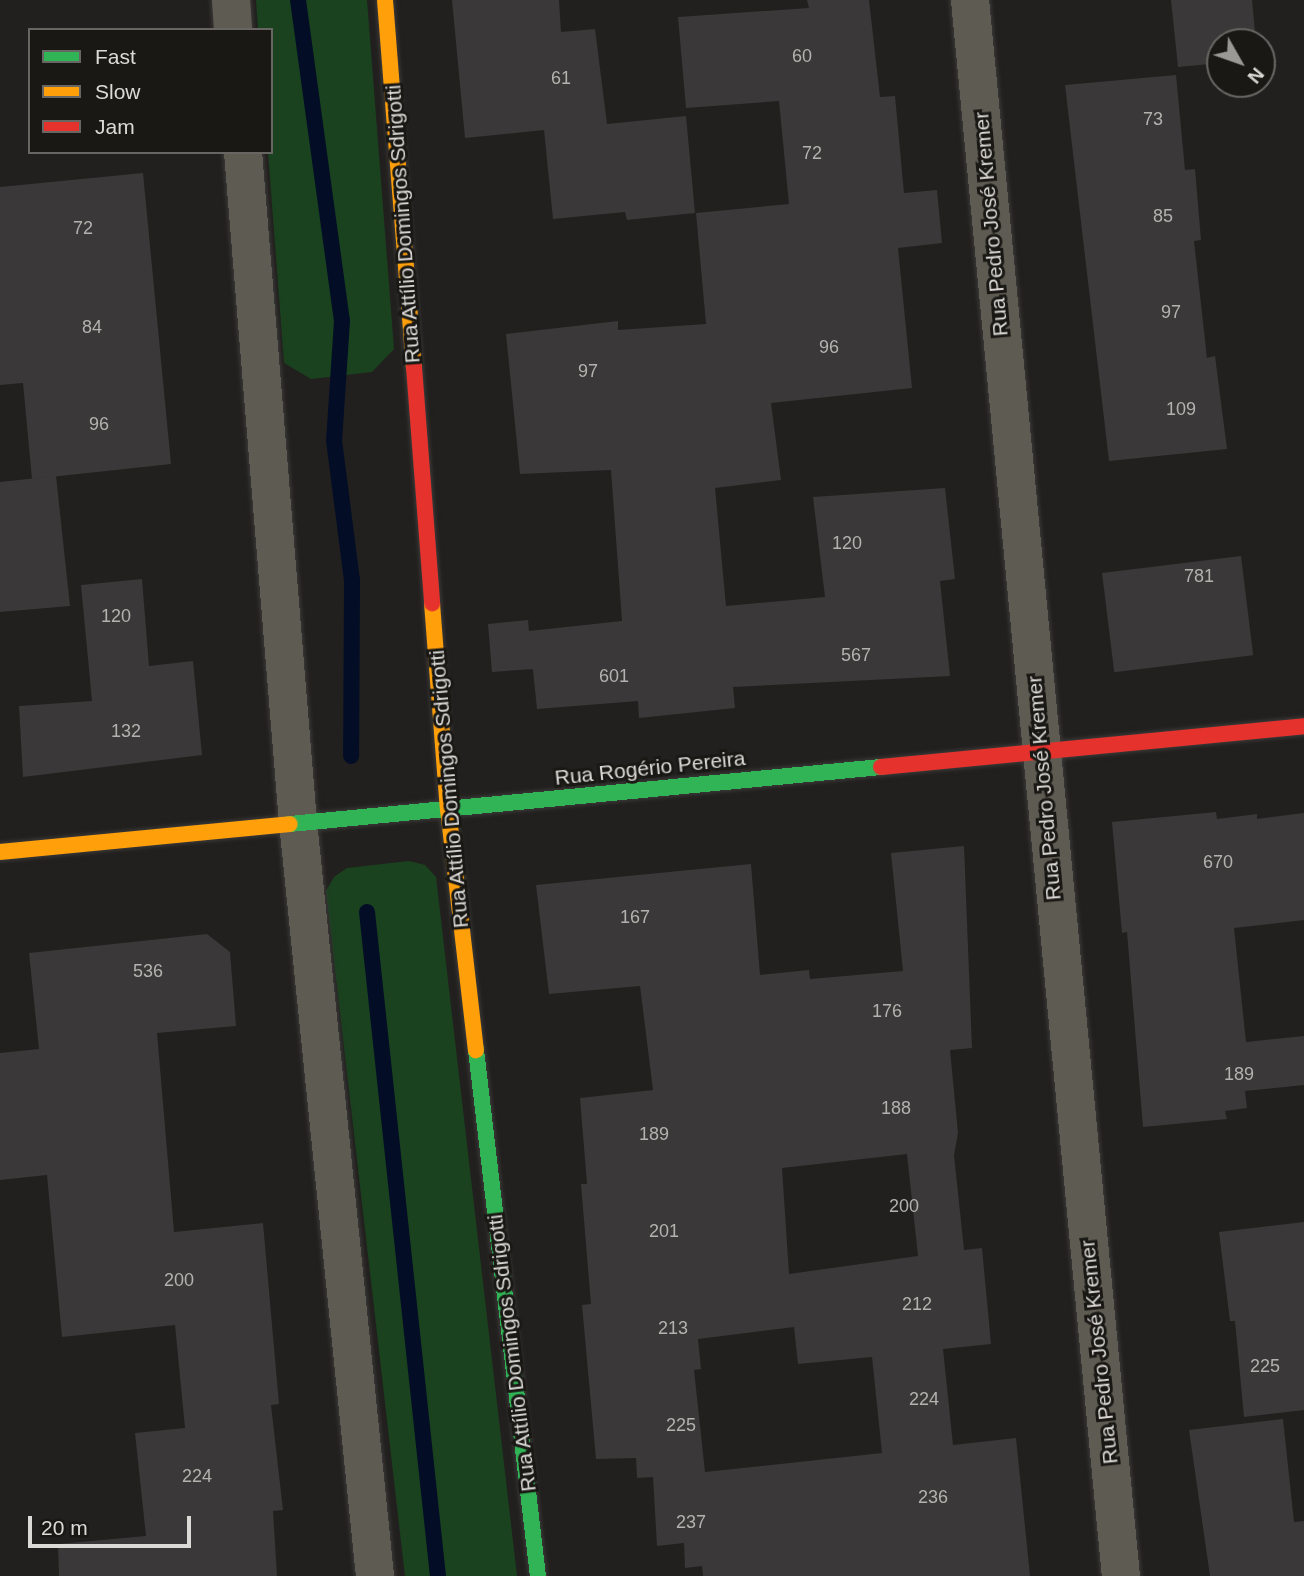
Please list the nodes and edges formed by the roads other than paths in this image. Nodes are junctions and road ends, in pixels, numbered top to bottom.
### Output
1 (231, 0) edge
2 (385, 0) edge
3 (970, 0) edge
4 (233, 28) edge
5 (243, 154) edge
6 (1304, 726) edge
7 (1040, 751) junction
8 (448, 809) junction
9 (299, 822) junction
10 (0, 852) edge
11 (375, 1576) edge
12 (538, 1576) edge
13 (1121, 1576) edge

1 - 4 street
2 - 8 street, Rua Attílio Domingos Sdrigotti
3 - 7 street, Rua Pedro José Kremer
5 - 9 street
6 - 7 street, Rua Rogério Pereira
7 - 8 street, Rua Rogério Pereira
7 - 13 street, Rua Pedro José Kremer
8 - 9 street, Rua Rogério Pereira
8 - 12 street, Rua Attílio Domingos Sdrigotti
9 - 10 street, Rua Rogério Pereira
9 - 11 street

